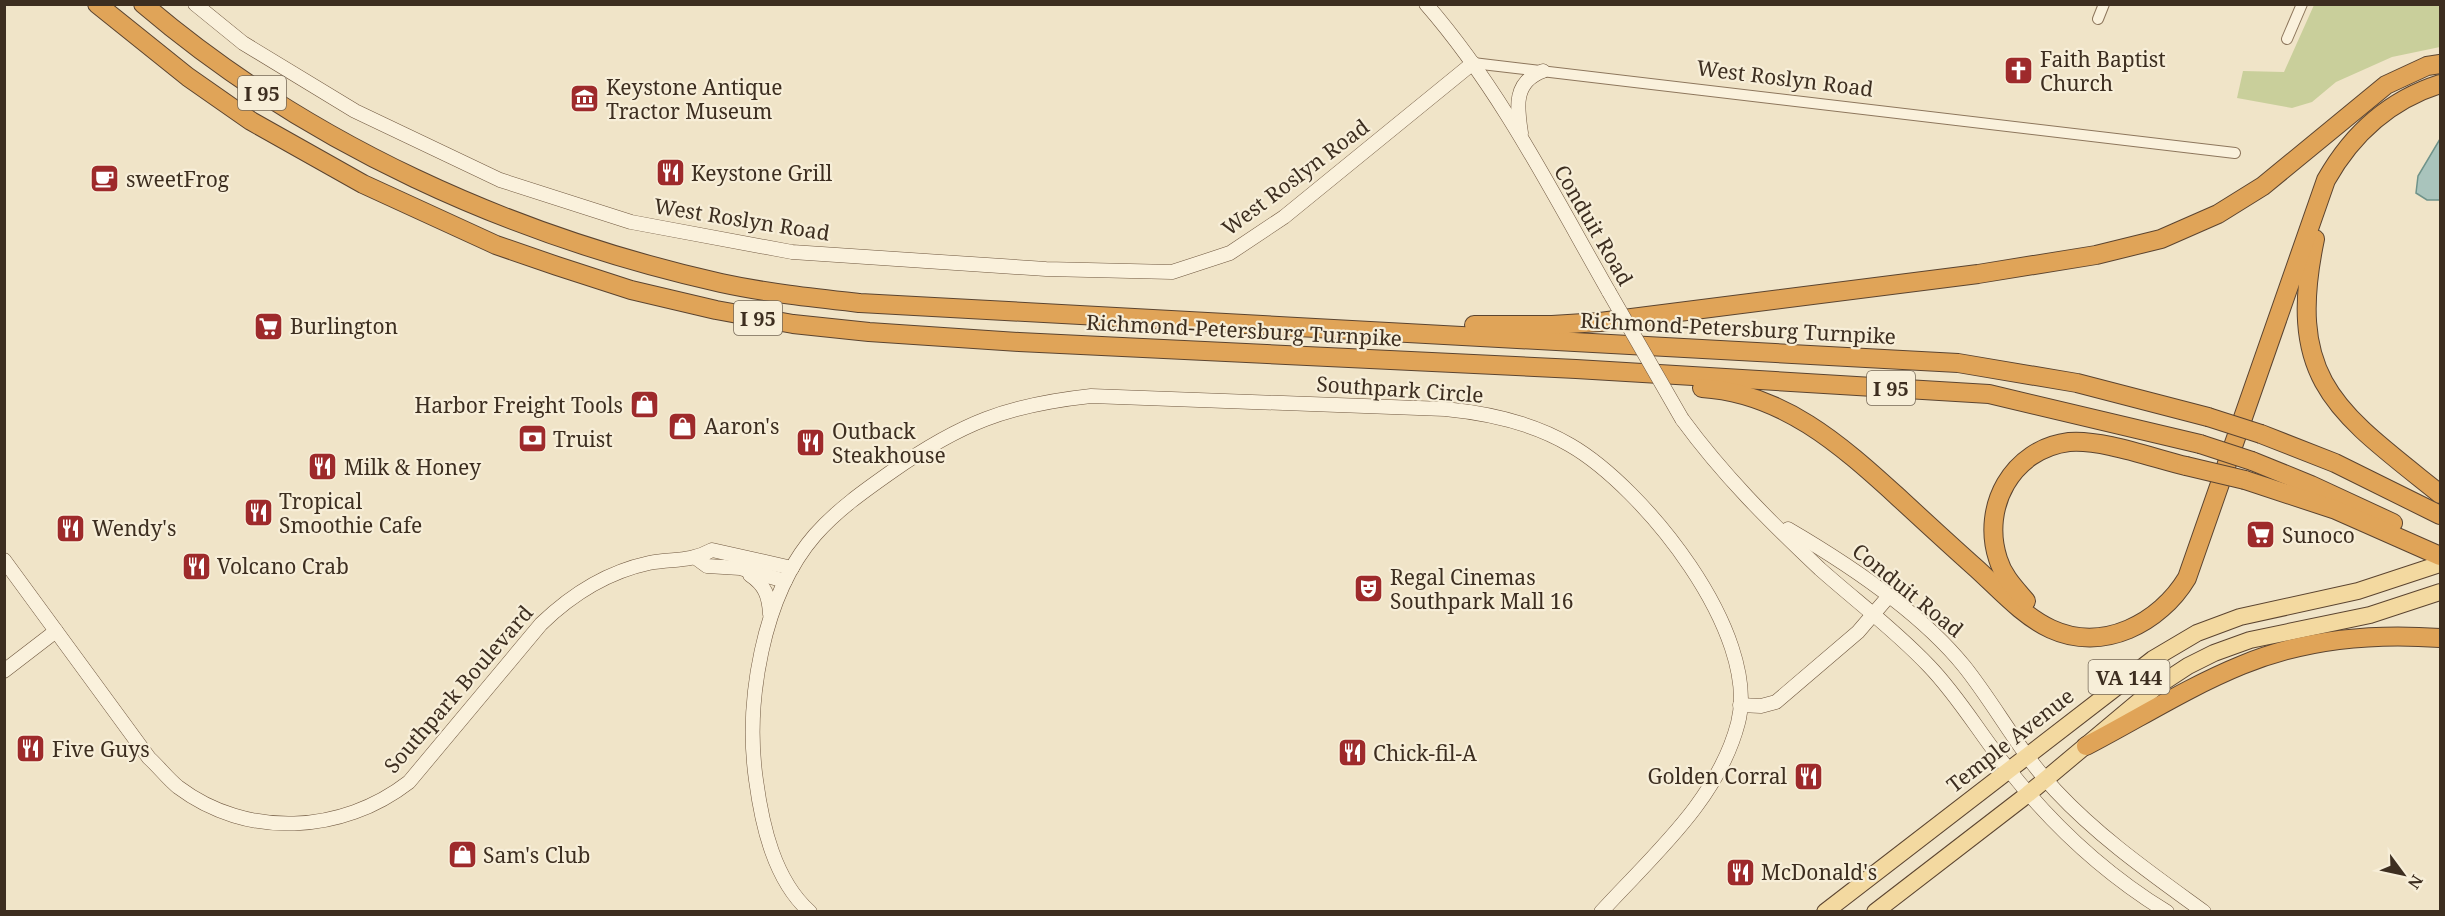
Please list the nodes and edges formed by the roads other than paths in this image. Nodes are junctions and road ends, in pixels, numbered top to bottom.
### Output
1 (97, 4) edge
2 (143, 4) edge
3 (195, 4) edge
4 (1426, 4) edge
5 (2104, 4) edge
6 (2302, 4) edge
7 (2098, 19) dead end
8 (2287, 39) dead end
9 (1473, 63) junction
10 (2440, 67) edge
11 (1543, 71) junction
12 (2440, 84) edge
13 (2354, 140) junction
14 (1522, 141) junction
15 (2235, 153) dead end
16 (1347, 329) junction
17 (1576, 369) junction
18 (2440, 494) edge
19 (2440, 515) edge
20 (1772, 520) junction
21 (2438, 553) edge
22 (696, 558) junction
23 (4, 560) edge
24 (740, 568) junction
25 (792, 568) junction
26 (785, 581) junction
27 (2440, 592) edge
28 (1888, 597) junction
29 (1874, 614) junction
30 (770, 622) junction
31 (56, 631) junction
32 (2440, 638) edge
33 (4, 670) edge
34 (1740, 705) junction
35 (2086, 746) junction
36 (2028, 756) junction
37 (2008, 770) junction
38 (2046, 779) junction
39 (2028, 794) junction
40 (810, 912) edge
41 (1601, 912) edge
42 (1825, 912) edge
43 (1875, 912) edge
44 (2167, 912) edge
45 (2204, 912) edge

1 - 17 highway, Richmond-Petersburg Turnpike / I 95
2 - 16 highway, Richmond-Petersburg Turnpike / I 95
3 - 9 main road, West Roslyn Road
4 - 9 main road, Conduit Road
5 - 7 street
6 - 8 street
9 - 11 street, West Roslyn Road
9 - 14 main road, Conduit Road
10 - 16 highway
10 - 21 highway, bridge
11 - 14 main road
11 - 15 street, West Roslyn Road
12 - 13 highway
13 - 17 highway
13 - 18 highway
14 - 20 main road, Conduit Road, bridge
16 - 19 highway, Richmond-Petersburg Turnpike / I 95, bridge
17 - 21 highway, Richmond-Petersburg Turnpike / I 95, bridge
20 - 28 main road, Conduit Road
20 - 29 main road, Conduit Road
21 - 36 main road, Temple Avenue / VA 144
22 - 24 main road, Southpark Boulevard
22 - 25 main road, Southpark Boulevard
22 - 31 main road, Southpark Boulevard
23 - 31 main road, Southpark Boulevard
24 - 26 main road, Southpark Boulevard
24 - 30 main road
25 - 26 main road, Southpark Circle
25 - 34 main road, Southpark Circle
26 - 30 main road
27 - 35 main road, VA 144
28 - 29 main road
28 - 36 main road, Conduit Road
29 - 34 main road
29 - 37 main road, Conduit Road
30 - 40 main road
31 - 33 main road
32 - 35 highway
34 - 41 main road, Southpark Circle
35 - 38 main road, VA 144
36 - 37 main road, Temple Avenue / VA 144
36 - 38 main road, Conduit Road
37 - 39 main road, Conduit Road
37 - 42 main road, Temple Avenue / VA 144
38 - 39 main road, VA 144
38 - 45 main road, Conduit Road
39 - 43 main road, VA 144
39 - 44 main road, Conduit Road

